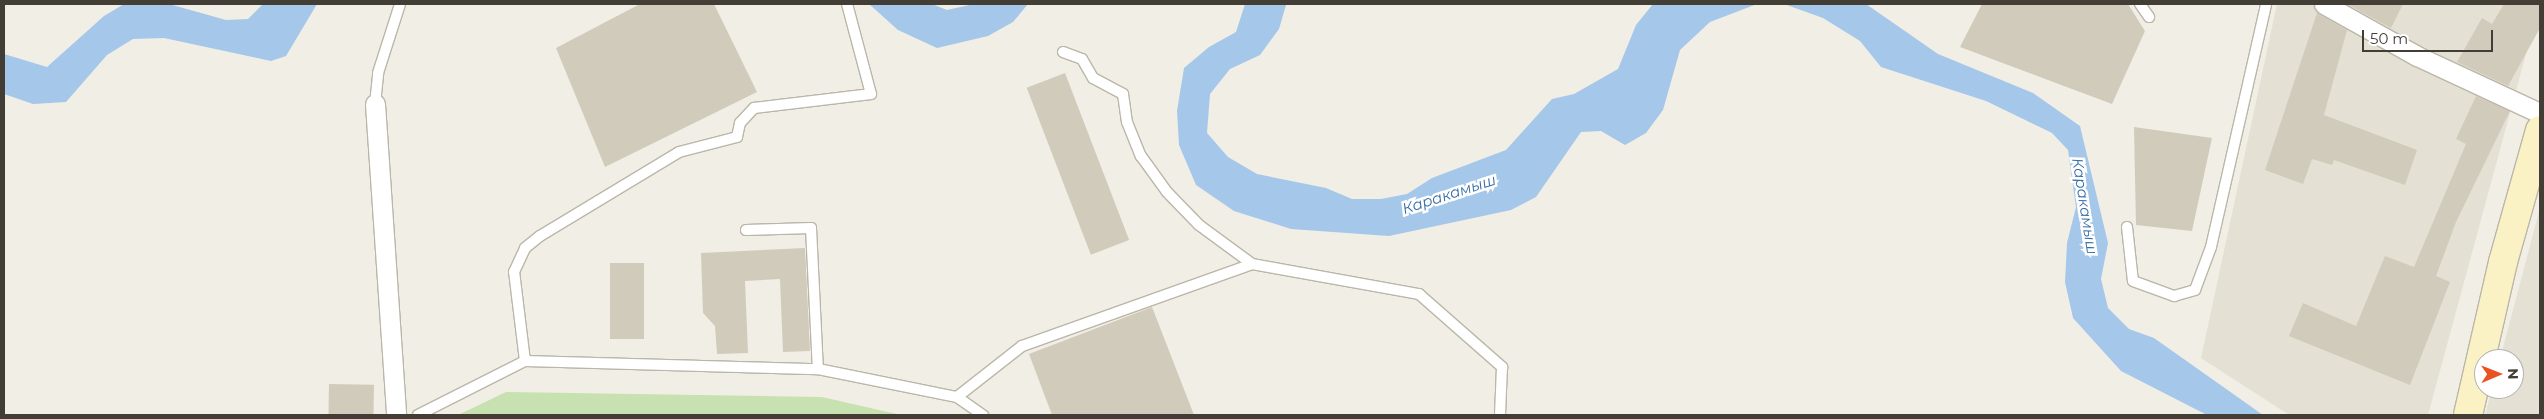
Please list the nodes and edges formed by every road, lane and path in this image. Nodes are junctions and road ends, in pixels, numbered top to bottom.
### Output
1 (400, 4) edge
2 (847, 4) edge
3 (2140, 4) edge
4 (2266, 4) edge
5 (2337, 7) edge
6 (2149, 17) dead end
7 (1063, 52) dead end
8 (375, 104) joint
9 (2540, 113) edge
10 (2540, 130) edge
11 (2127, 227) dead end
12 (746, 230) dead end
13 (1252, 264) junction
14 (525, 361) junction
15 (818, 369) junction
16 (957, 397) junction
17 (396, 415) edge
18 (418, 415) edge
19 (983, 415) edge
20 (1500, 415) edge
21 (2468, 415) edge

1 - 8 lane
2 - 14 lane
3 - 6 lane
4 - 11 lane
5 - 9 street
7 - 13 lane
8 - 17 street
10 - 21 main road
12 - 15 lane
13 - 16 lane
13 - 20 lane
14 - 15 lane
14 - 18 lane
15 - 16 lane
16 - 19 lane

